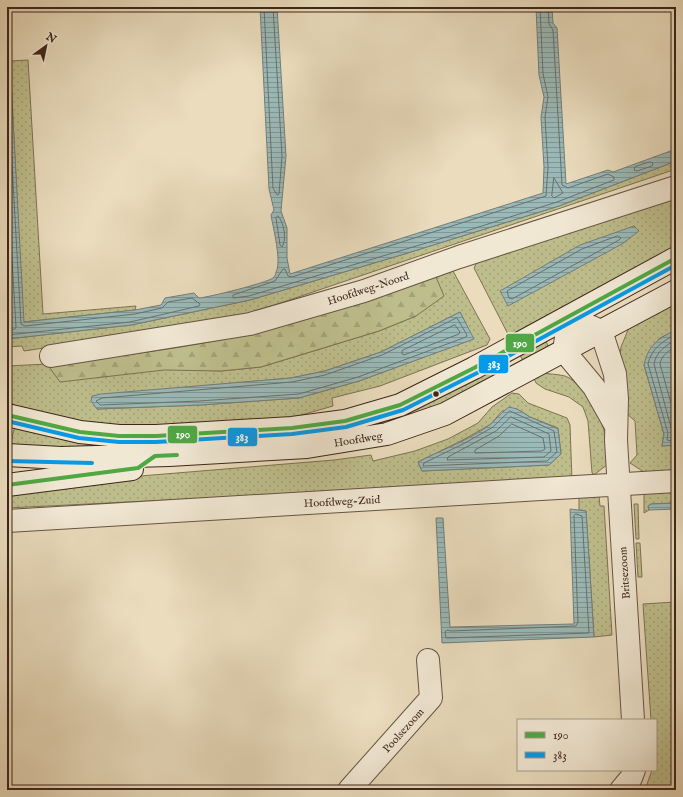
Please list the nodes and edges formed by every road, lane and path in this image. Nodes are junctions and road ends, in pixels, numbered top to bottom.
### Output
1 (676, 187) edge
2 (676, 258) edge
3 (676, 291) edge
4 (569, 317) junction
5 (601, 331) junction
6 (564, 351) junction
7 (51, 356) dead end
8 (7, 415) edge
9 (616, 426) junction
10 (7, 455) edge
11 (155, 456) junction
12 (676, 481) edge
13 (7, 485) edge
14 (619, 486) junction
15 (7, 521) edge
16 (428, 660) dead end
17 (633, 719) edge
18 (634, 771) edge
19 (349, 790) edge
20 (621, 790) edge

1 - 7 street, Hoofdweg-Noord
2 - 4 street, Hoofdweg
3 - 5 street, Hoofdweg
4 - 5 street
4 - 6 street
4 - 8 street, Hoofdweg
5 - 6 street, Hoofdweg
5 - 9 street, Britsezoom
6 - 9 street, Britsezoom
6 - 11 street, Hoofdweg
9 - 14 street, Britsezoom
10 - 11 street, Hoofdweg
11 - 13 street
12 - 14 street, Hoofdweg-Zuid
14 - 15 street, Hoofdweg-Zuid
14 - 17 street, Britsezoom
16 - 19 street, Poolsezoom
18 - 20 street

